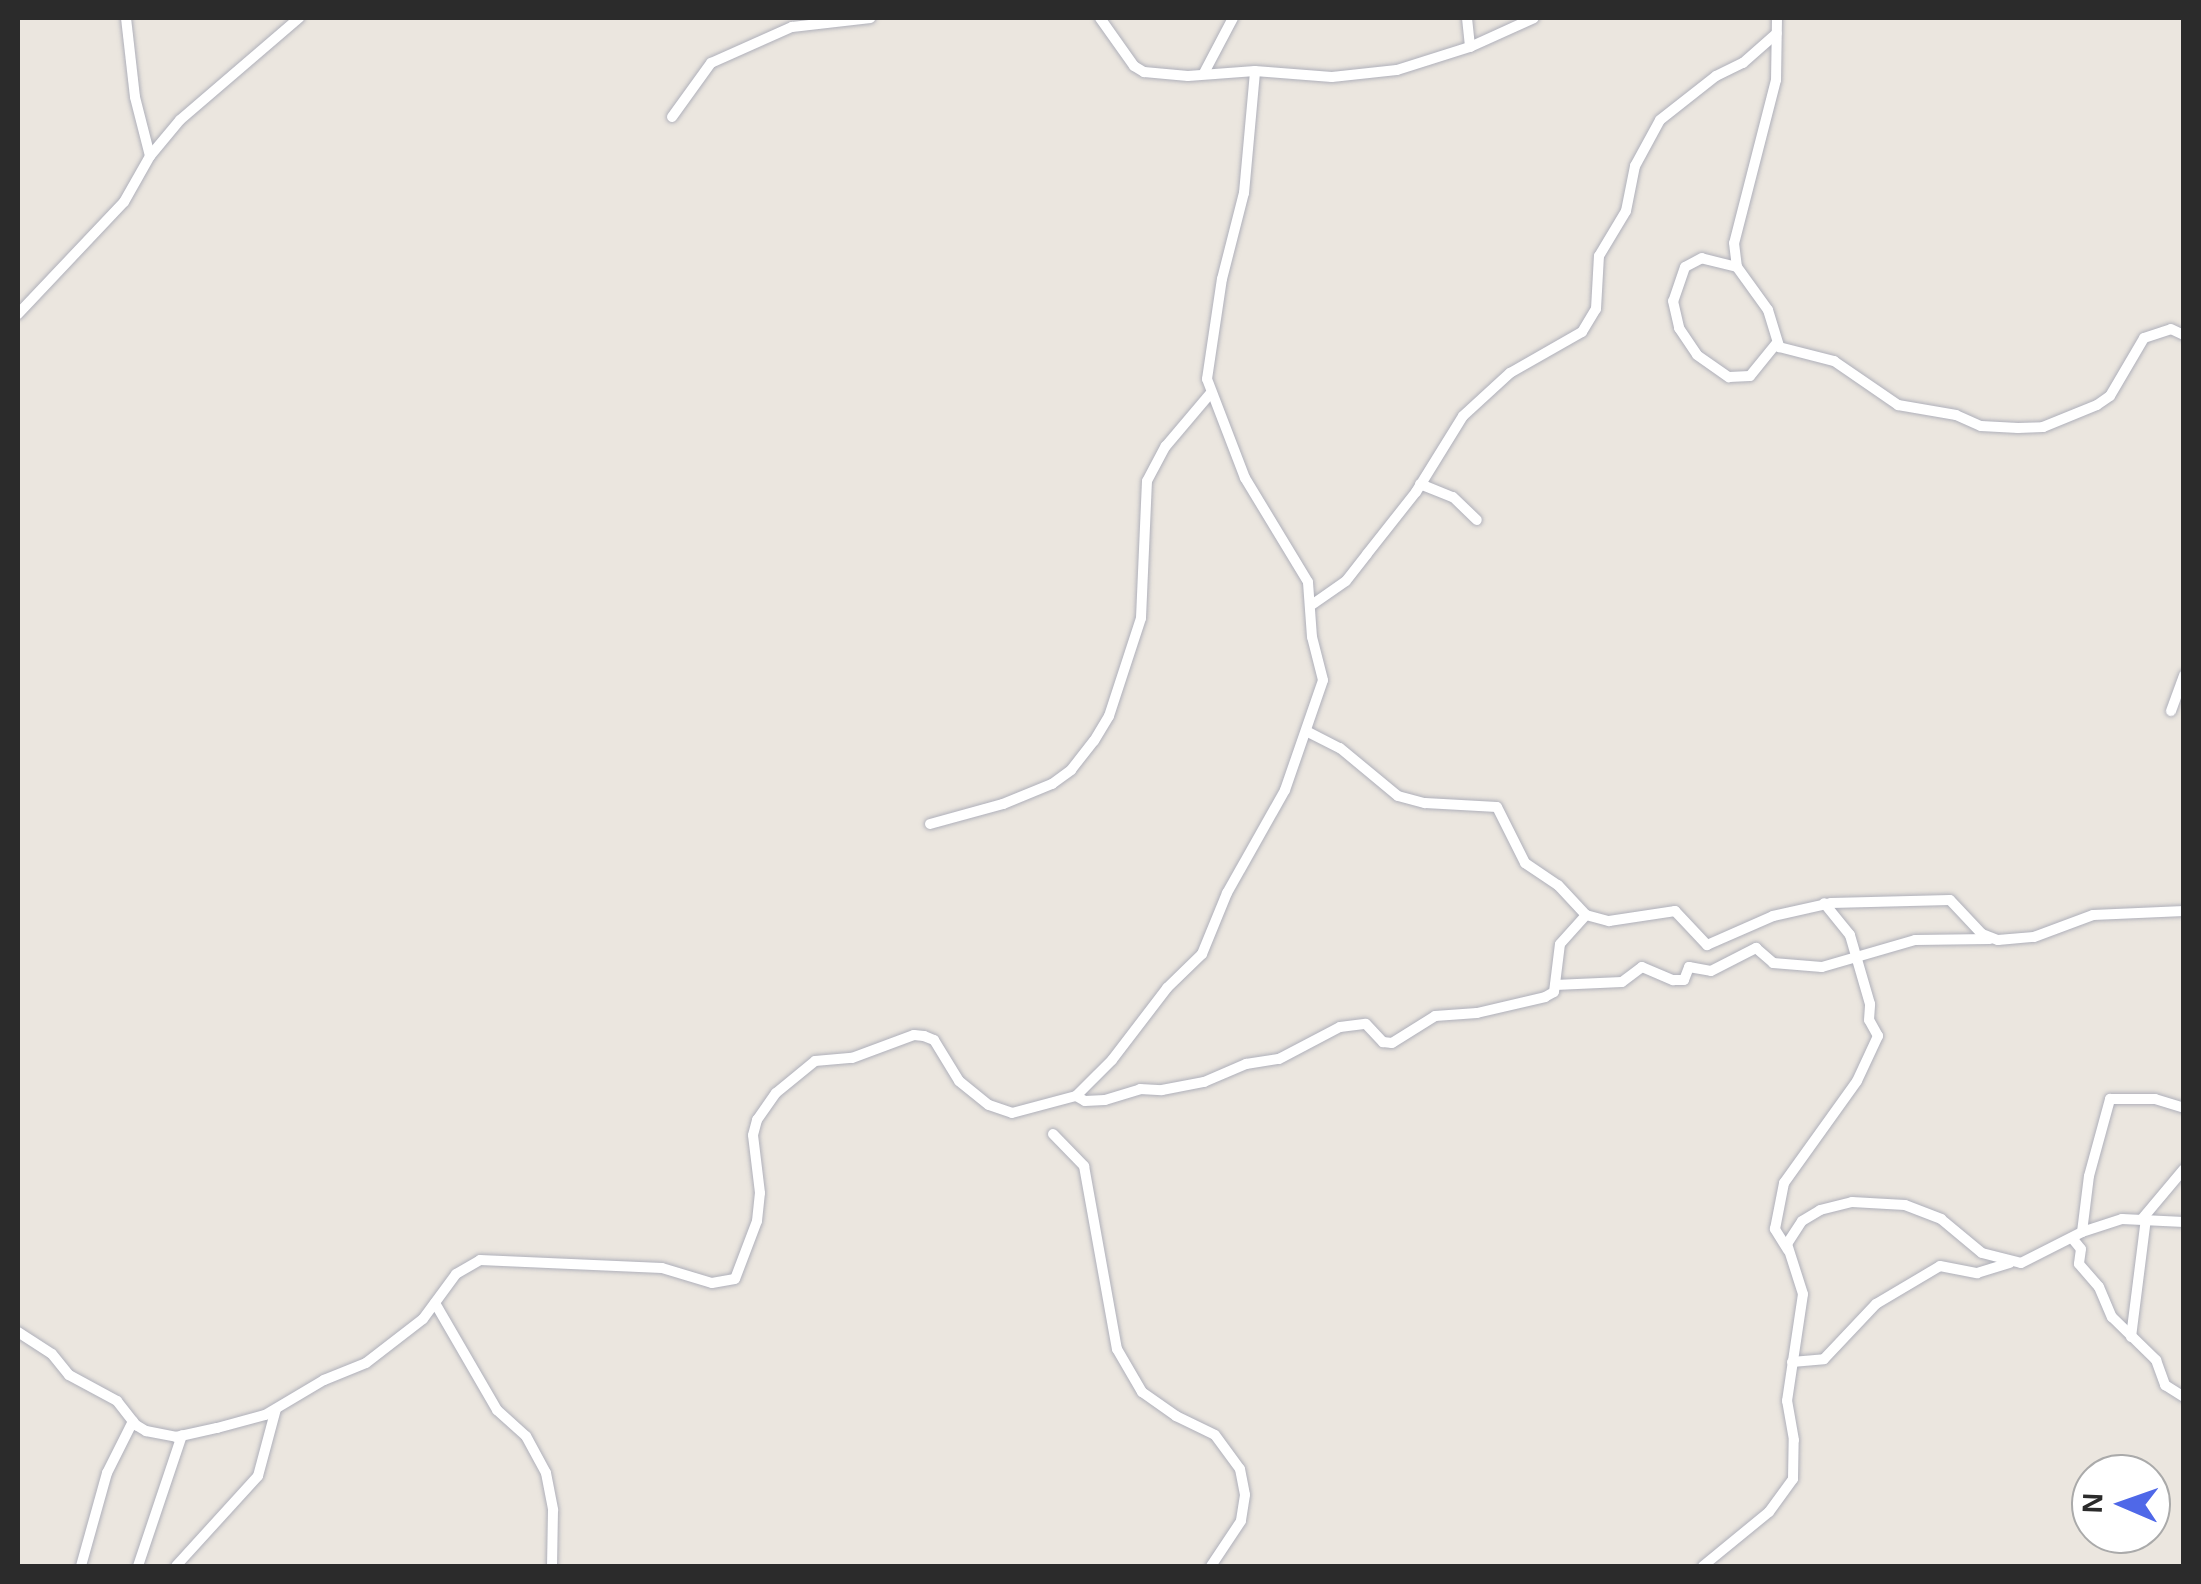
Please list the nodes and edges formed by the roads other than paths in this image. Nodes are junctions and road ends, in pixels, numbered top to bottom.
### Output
1 (126, 18) edge
2 (299, 18) edge
3 (870, 18) edge
4 (1100, 18) edge
5 (1232, 18) edge
6 (1467, 18) edge
7 (1534, 18) edge
8 (1777, 18) edge
9 (1777, 33) junction
10 (1470, 48) junction
11 (1254, 71) junction
12 (1204, 74) junction
13 (672, 117) dead end
14 (150, 156) junction
15 (1738, 266) junction
16 (18, 314) edge
17 (2184, 335) edge
18 (1776, 344) junction
19 (1210, 394) junction
20 (1420, 484) junction
21 (1476, 520) dead end
22 (1313, 604) junction
23 (2184, 675) edge
24 (2172, 711) dead end
25 (1308, 732) junction
26 (930, 824) dead end
27 (1824, 904) junction
28 (2184, 911) edge
29 (1586, 915) junction
30 (1990, 939) junction
31 (1858, 956) junction
32 (1555, 985) junction
33 (1076, 1096) junction
34 (2184, 1108) edge
35 (1053, 1134) dead end
36 (2184, 1168) edge
37 (2144, 1219) junction
38 (2184, 1222) edge
39 (2077, 1235) junction
40 (1788, 1251) junction
41 (2011, 1262) junction
42 (435, 1304) junction
43 (18, 1332) edge
44 (2131, 1338) junction
45 (1792, 1362) junction
46 (2184, 1397) edge
47 (276, 1410) junction
48 (132, 1421) junction
49 (182, 1436) junction
50 (549, 1565) edge
51 (81, 1566) edge
52 (138, 1566) edge
53 (176, 1566) edge
54 (1211, 1566) edge
55 (1703, 1566) edge

1 - 14 street
2 - 14 street
3 - 13 street
4 - 12 street
5 - 12 street
6 - 10 street
7 - 10 street
8 - 9 street
9 - 15 street
9 - 20 street
10 - 11 street
11 - 12 street
11 - 19 street
14 - 16 street
15 - 18 street
15 - 18 street
17 - 18 street
19 - 22 street
19 - 26 street
20 - 21 street
20 - 22 street
22 - 25 street
23 - 24 street
25 - 29 street
25 - 33 street
27 - 29 street
27 - 30 street
27 - 31 street
28 - 30 street
29 - 32 street
30 - 31 street
31 - 32 street
31 - 40 street
32 - 33 street
33 - 42 street
34 - 39 street
35 - 54 street
36 - 37 street
37 - 38 street
37 - 39 street
37 - 44 street
39 - 41 street
39 - 44 street
40 - 41 street
40 - 45 street
41 - 45 street
42 - 47 street
42 - 50 street
43 - 48 street
44 - 46 street
45 - 55 street
47 - 49 street
47 - 53 street
48 - 49 street
48 - 51 street
49 - 52 street

